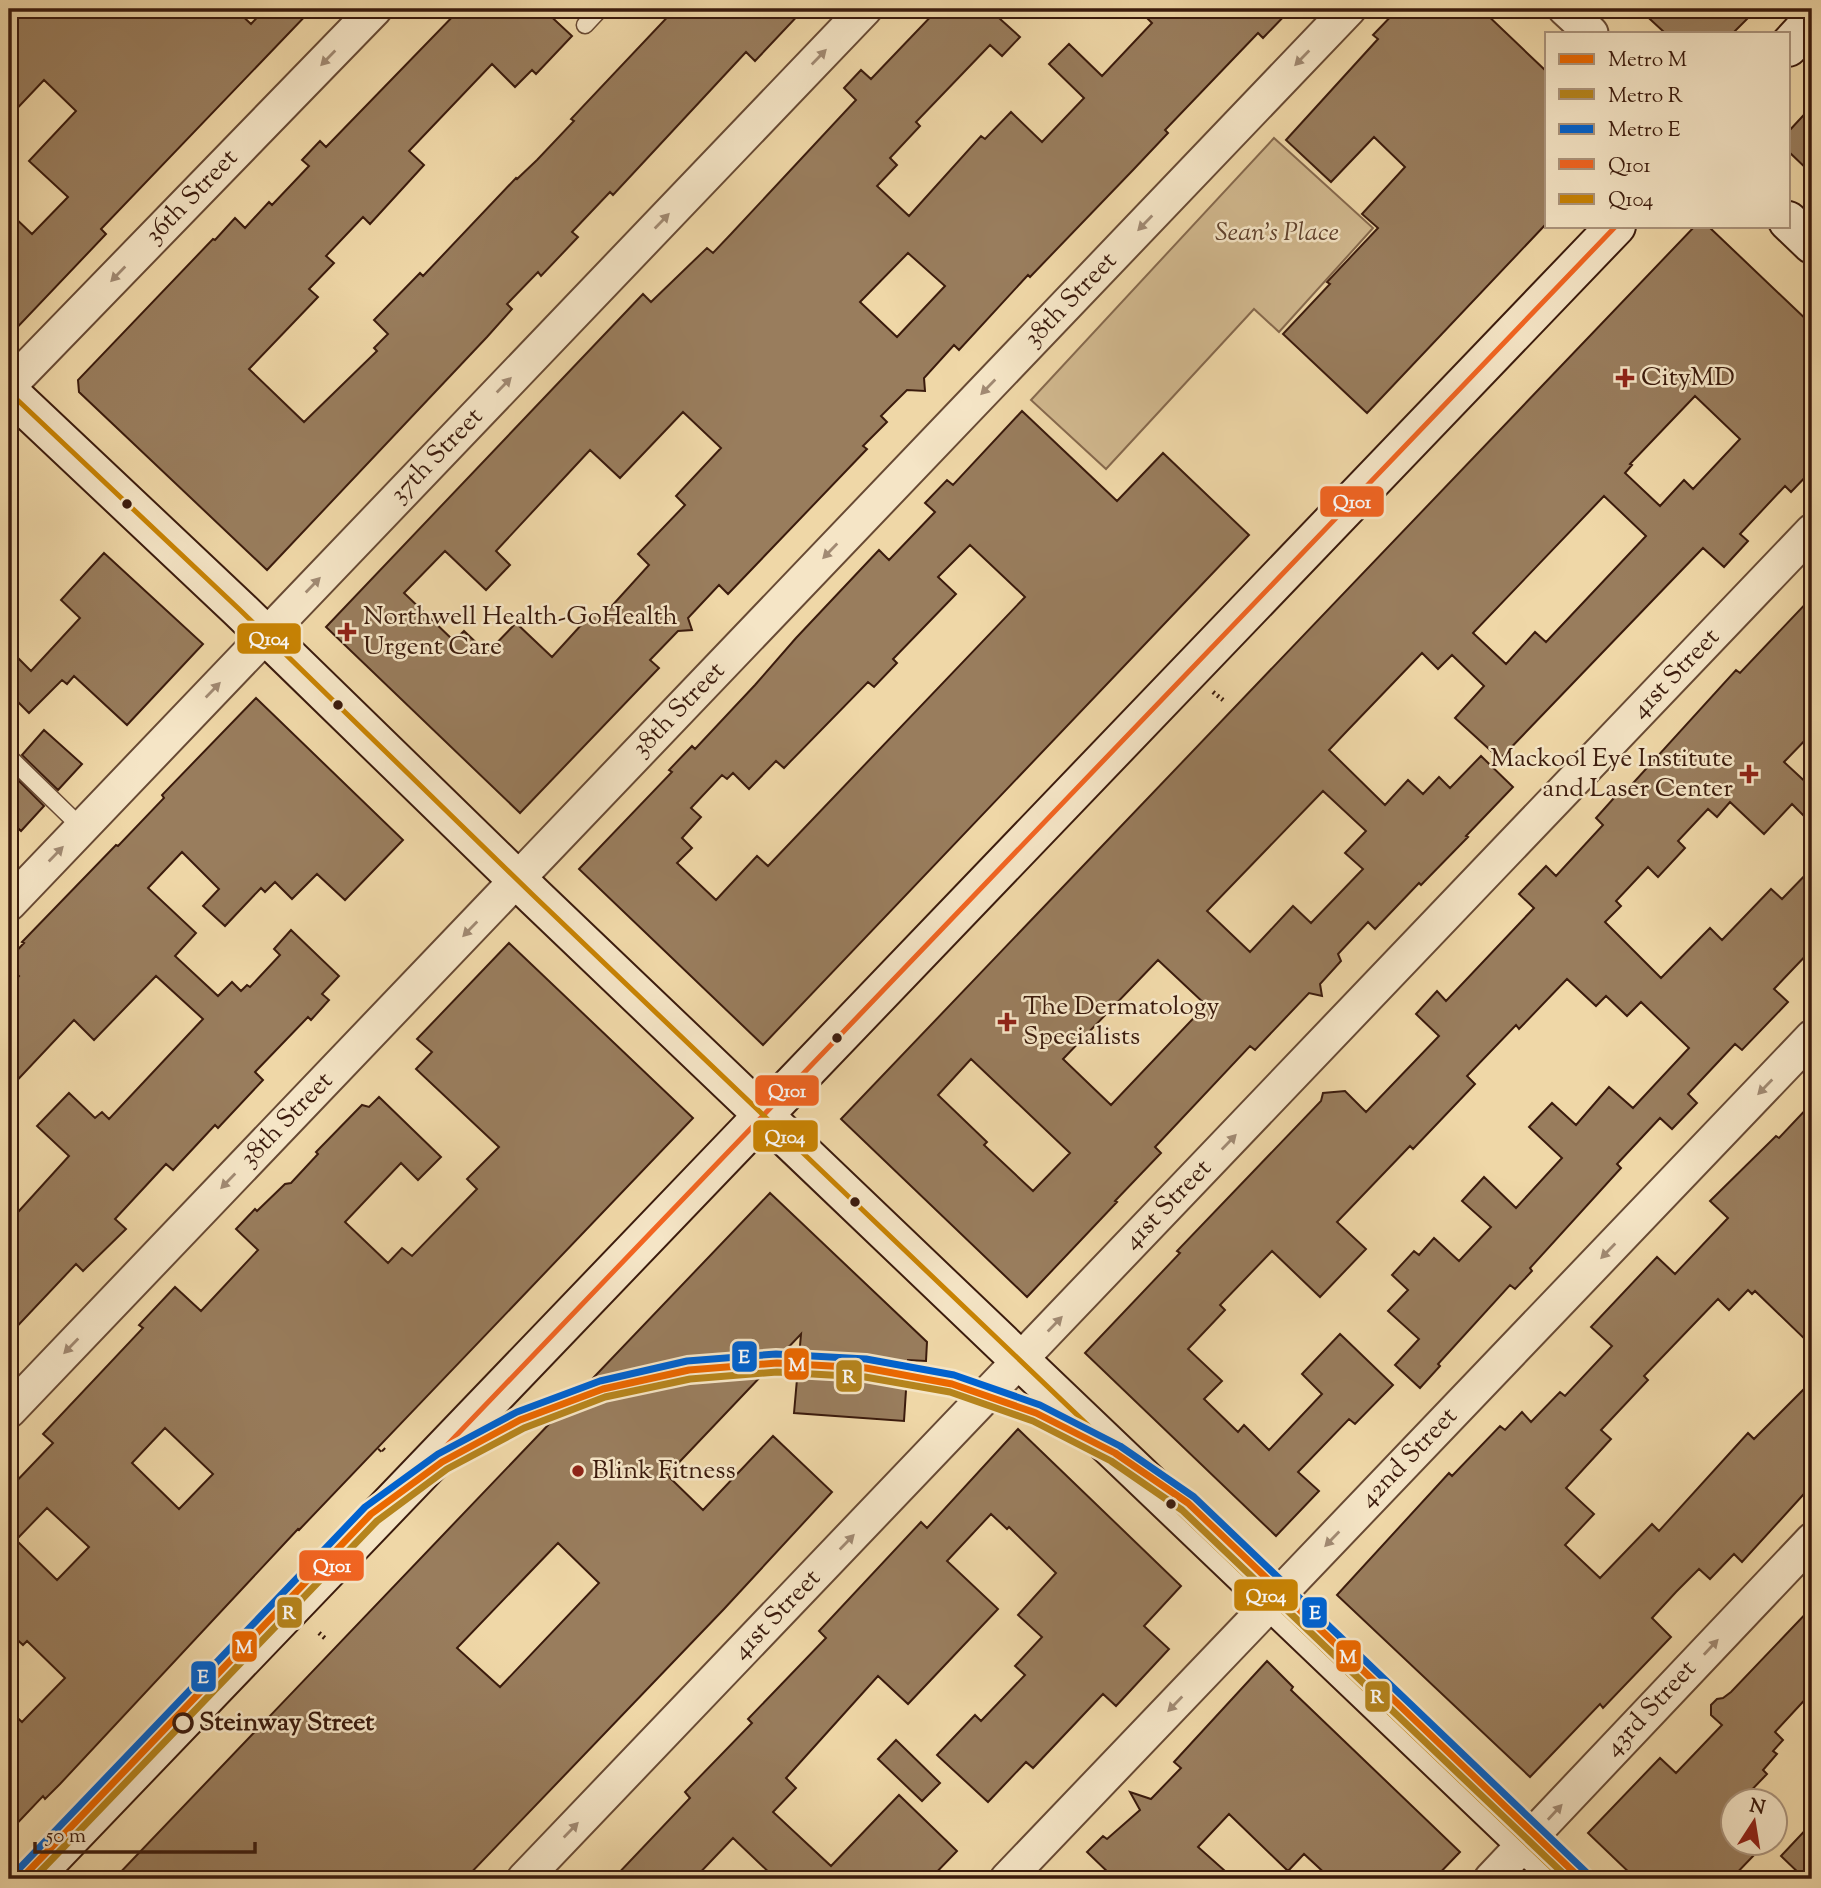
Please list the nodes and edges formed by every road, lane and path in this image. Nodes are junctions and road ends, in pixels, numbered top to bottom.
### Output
1 (375, 9) edge
2 (600, 9) edge
3 (865, 9) edge
4 (1349, 9) edge
5 (1565, 9) edge
6 (1812, 21) edge
7 (585, 25) dead end
8 (1590, 32) edge
9 (1790, 45) edge
10 (1790, 223) edge
11 (1614, 228) edge
12 (1812, 244) edge
13 (9, 386) edge
14 (9, 392) edge
15 (1812, 531) edge
16 (266, 634) junction
17 (1213, 692) dead end
18 (1223, 699) dead end
19 (9, 757) edge
20 (82, 828) junction
21 (517, 879) junction
22 (9, 904) edge
23 (1812, 1037) edge
24 (764, 1115) junction
25 (1021, 1360) junction
26 (9, 1411) edge
27 (379, 1451) dead end
28 (386, 1452) dead end
29 (1812, 1540) edge
30 (1273, 1602) junction
31 (319, 1633) dead end
32 (327, 1640) dead end
33 (1526, 1843) junction
34 (31, 1879) edge
35 (524, 1879) edge
36 (1007, 1879) edge
37 (1491, 1879) edge
38 (1563, 1879) edge

1 -> 13 street, 36th Street
2 - 7 lane
16 -> 3 street, 37th Street
4 -> 21 street, 38th Street
5 - 8 street
6 - 9 street
10 - 12 street
11 - 24 street
14 - 16 street
25 -> 15 street, 41st Street
20 -> 16 street, 37th Street
16 - 21 street
17 - 18 path
19 - 20 lane
22 -> 20 street, 37th Street
21 - 24 street
21 -> 26 street, 38th Street
23 -> 30 street, 42nd Street
24 - 25 street
24 - 34 street
25 - 30 street
35 -> 25 street, 41st Street
27 - 28 path
33 -> 29 street, 43rd Street
30 - 33 street
30 -> 36 street, 42nd Street
31 - 32 path
33 - 37 street, 43rd Street
33 - 38 street

